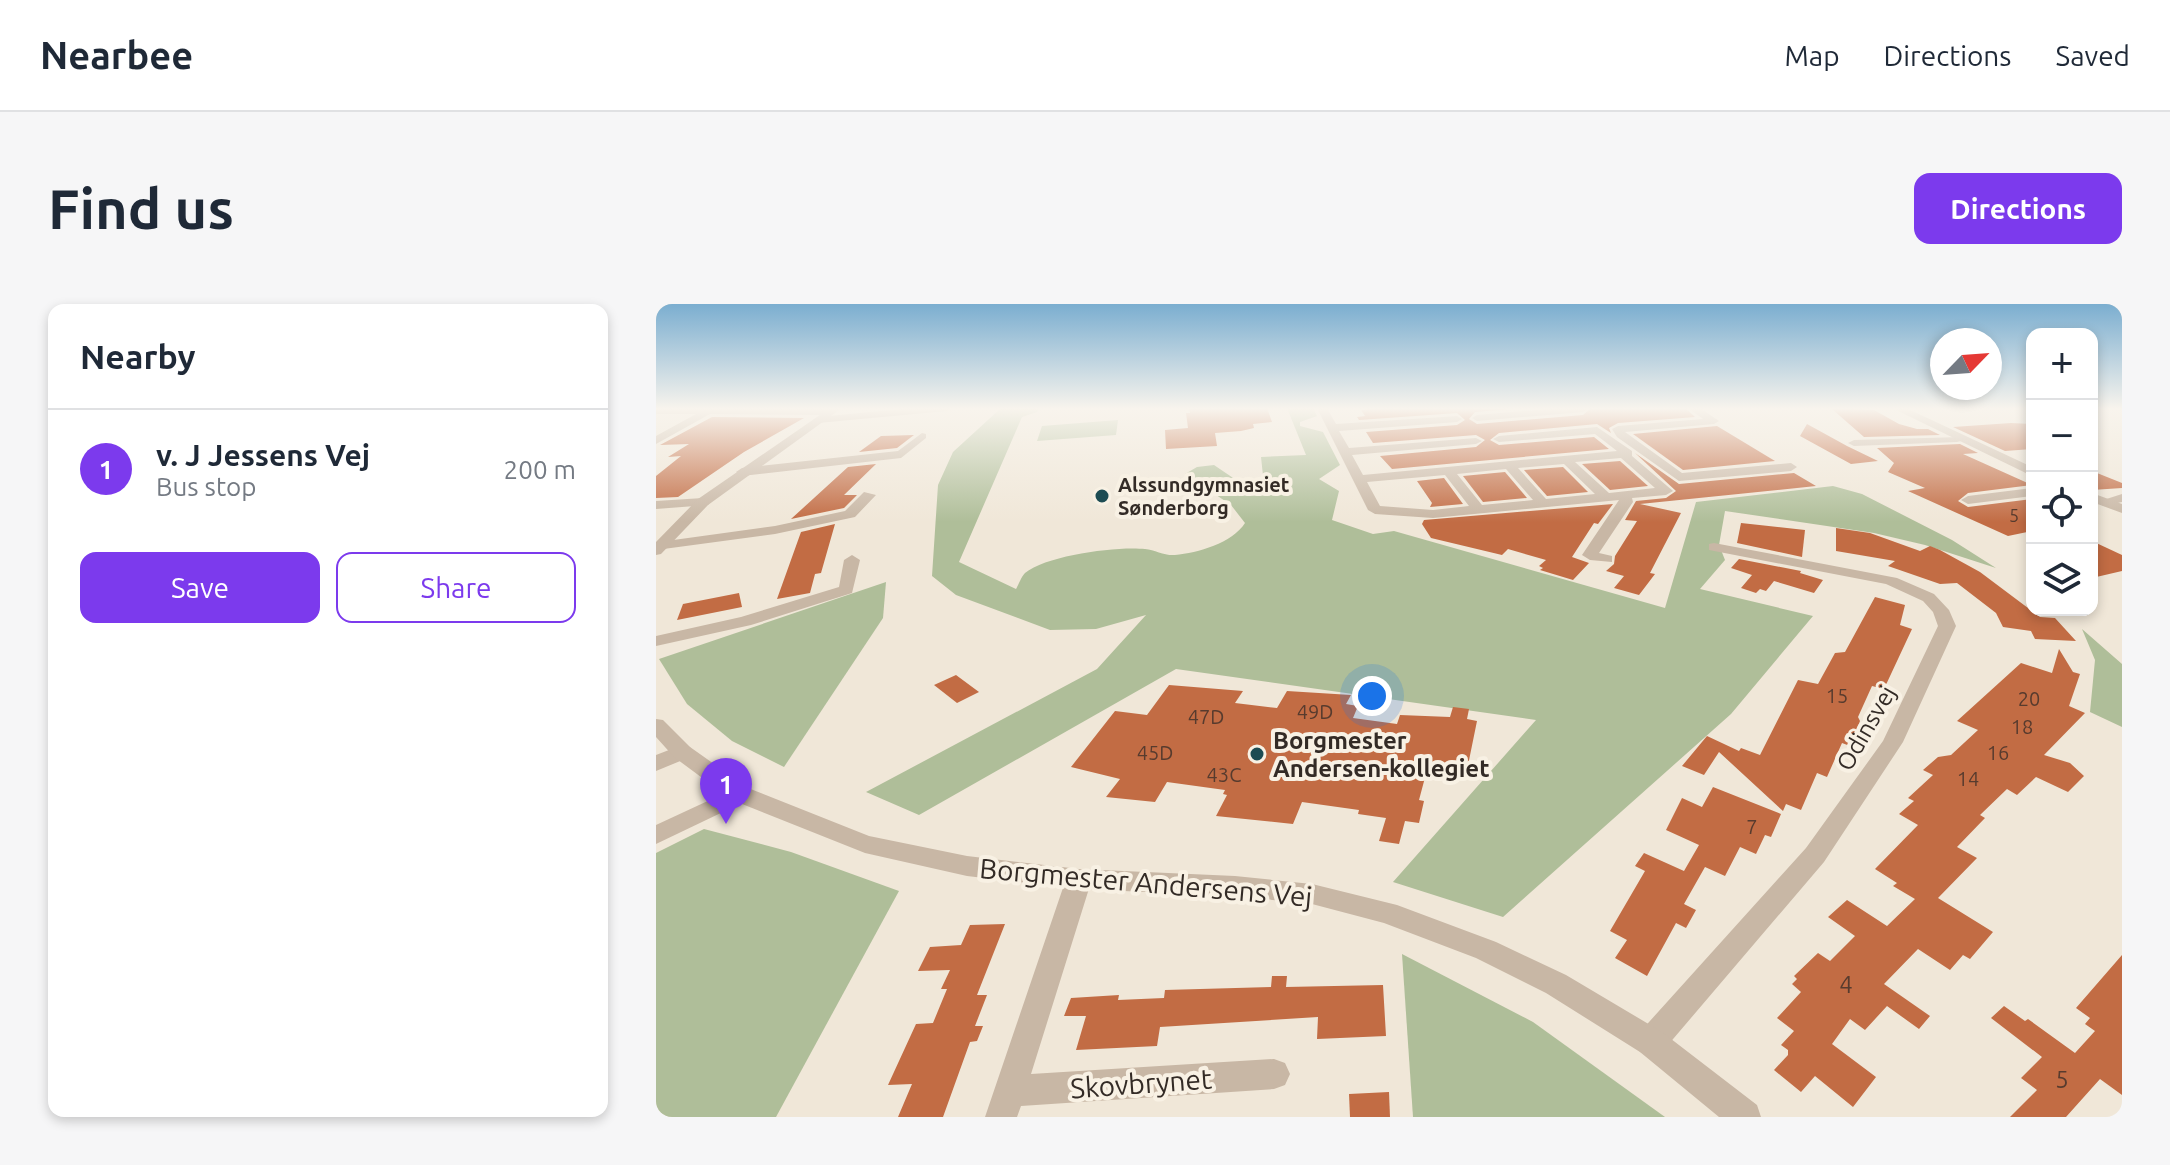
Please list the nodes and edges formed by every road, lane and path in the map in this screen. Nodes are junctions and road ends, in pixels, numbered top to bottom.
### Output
1 (780, 446) edge
2 (910, 446) edge
3 (1342, 446) edge
4 (1417, 446) edge
5 (1618, 446) edge
6 (1636, 446) edge
7 (1973, 446) edge
8 (1345, 452) junction
9 (1627, 458) dead end
10 (1570, 464) dead end
11 (1791, 467) dead end
12 (1512, 469) dead end
13 (2026, 469) edge
14 (742, 472) junction
15 (1451, 474) dead end
16 (1359, 479) junction
17 (2026, 493) edge
18 (869, 495) dead end
19 (1625, 495) junction
20 (1606, 497) junction
21 (2122, 498) edge
22 (2098, 499) edge
23 (1968, 500) dead end
24 (703, 502) junction
25 (1543, 503) junction
26 (656, 505) edge
27 (1478, 509) junction
28 (2122, 509) edge
29 (1714, 547) dead end
30 (658, 549) edge
31 (1607, 559) dead end
32 (852, 560) dead end
33 (656, 641) edge
34 (656, 725) edge
35 (682, 752) junction
36 (656, 764) edge
37 (740, 794) junction
38 (656, 835) edge
39 (1079, 879) junction
40 (1651, 1042) junction
41 (1274, 1074) dead end
42 (1005, 1104) edge
43 (1745, 1117) edge

1 - 14 street
2 - 14 street
3 - 8 street
4 - 8 street
5 - 16 street
6 - 11 street
7 - 13 street
8 - 16 street
9 - 19 street
10 - 20 street
12 - 25 street
14 - 24 street
15 - 27 street
16 - 27 street
17 - 23 street
18 - 30 street
19 - 20 street
19 - 31 street
20 - 25 street
21 - 22 street
22 - 28 street
24 - 26 street
24 - 30 street
25 - 27 street
29 - 40 street, Odinsvej
32 - 33 street
34 - 35 street, Borgmester Andersens Vej
35 - 36 street
35 - 37 street, Borgmester Andersens Vej
37 - 38 street
37 - 39 street, Borgmester Andersens Vej
39 - 40 street, Borgmester Andersens Vej
39 - 42 street, Skovbrynet
40 - 43 street, Borgmester Andersens Vej
41 - 42 street, Skovbrynet

